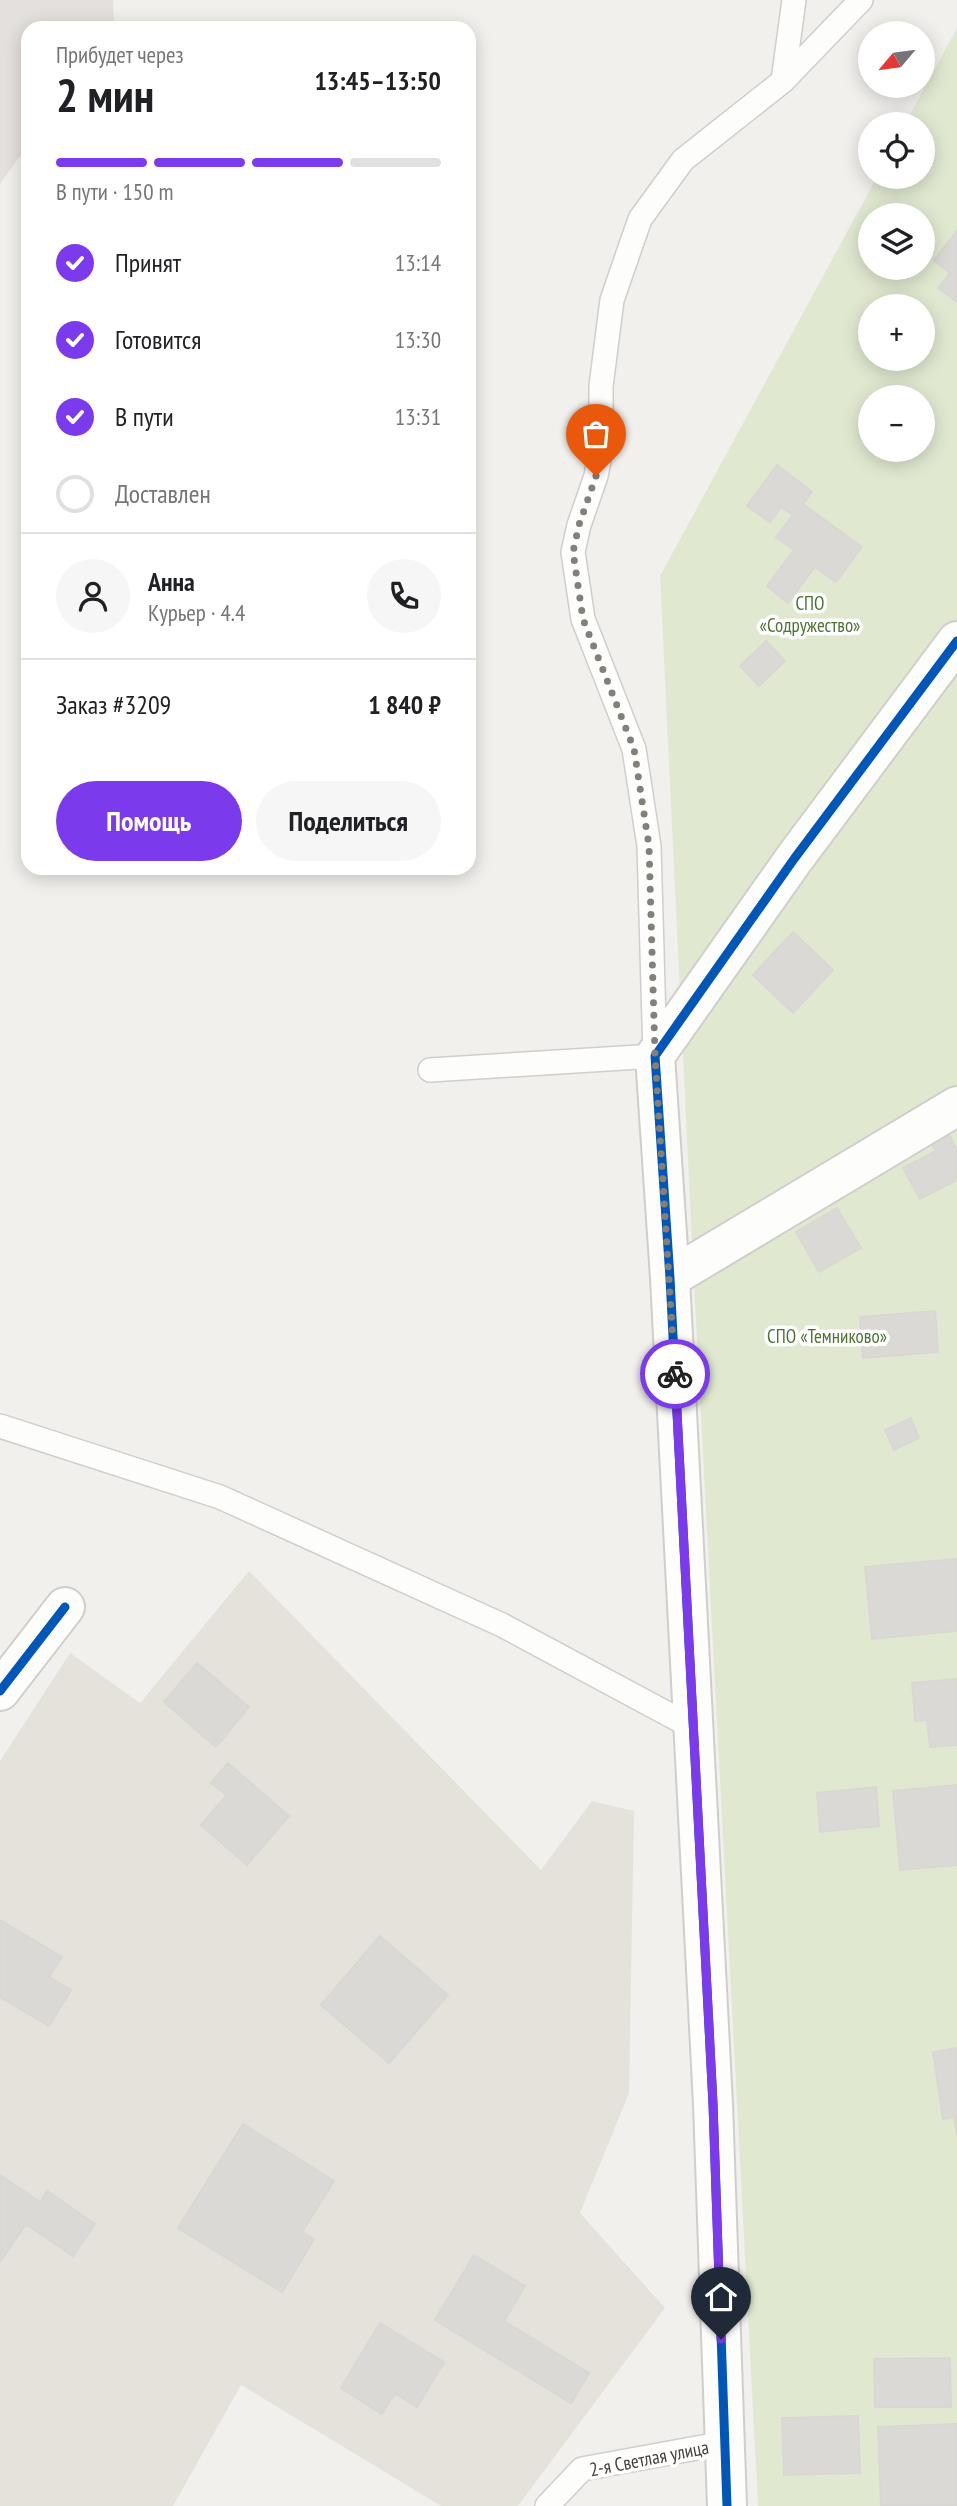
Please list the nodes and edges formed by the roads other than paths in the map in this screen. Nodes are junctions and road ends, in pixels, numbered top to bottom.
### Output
1 (794, 0) edge
2 (862, 0) edge
3 (783, 81) junction
4 (957, 641) edge
5 (655, 1056) junction
6 (430, 1070) dead end
7 (957, 1106) edge
8 (670, 1278) junction
9 (0, 1426) edge
10 (65, 1607) dead end
11 (0, 1692) edge
12 (694, 1728) junction
13 (724, 2443) junction
14 (547, 2506) edge
15 (727, 2506) edge

1 - 3 lane
2 - 3 lane
3 - 5 lane
4 - 5 street
5 - 6 lane
5 - 8 street
7 - 8 street
8 - 12 street
9 - 12 lane
10 - 11 street
12 - 13 street
13 - 14 lane, 2-я Светлая улица
13 - 15 street

